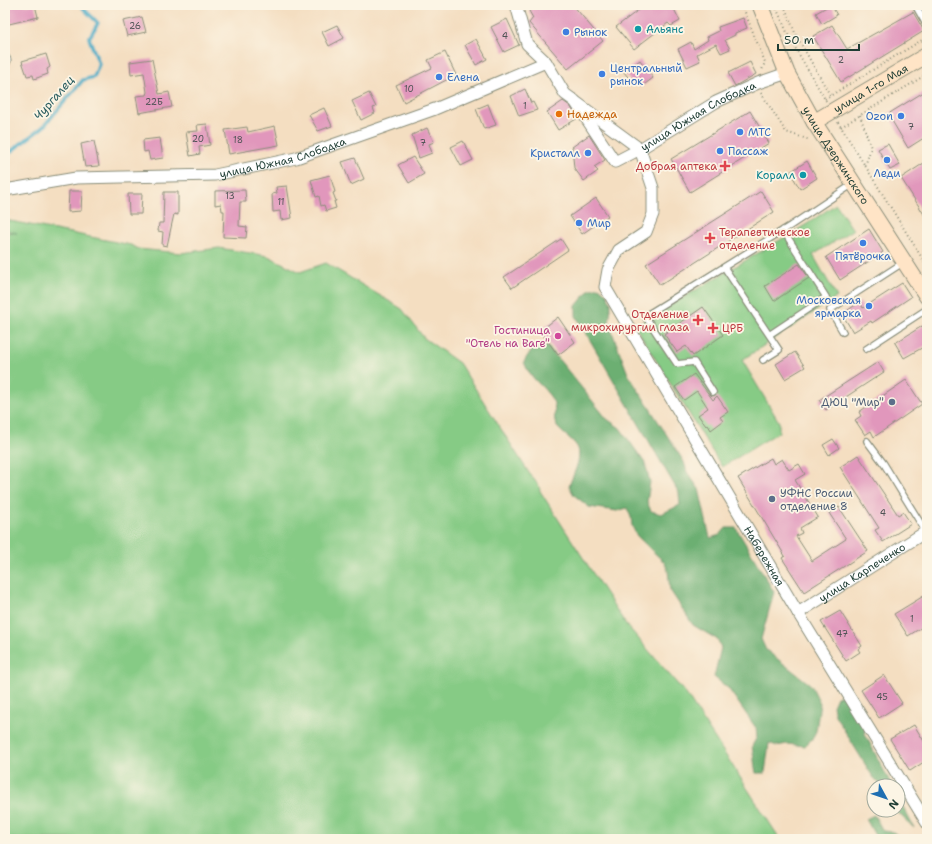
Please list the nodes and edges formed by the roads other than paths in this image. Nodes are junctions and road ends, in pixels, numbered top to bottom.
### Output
1 (516, 5) edge
2 (760, 5) edge
3 (915, 5) edge
4 (927, 26) edge
5 (927, 54) edge
6 (546, 62) junction
7 (787, 73) junction
8 (574, 100) junction
9 (814, 122) junction
10 (640, 148) junction
11 (854, 184) junction
12 (5, 190) edge
13 (783, 230) junction
14 (904, 262) junction
15 (724, 266) junction
16 (927, 297) edge
17 (927, 309) edge
18 (843, 332) dead end
19 (769, 335) junction
20 (866, 349) dead end
21 (763, 360) dead end
22 (713, 392) dead end
23 (867, 441) dead end
24 (926, 532) edge
25 (798, 613) junction
26 (927, 823) edge

1 - 6 street, улица Южная Слободка
2 - 7 main road, улица Дзержинского
3 - 4 lane
5 - 9 main road, улица 1-го Мая
6 - 8 street, улица Южная Слободка
6 - 12 street, улица Южная Слободка
7 - 9 main road, улица Дзержинского
7 - 10 street, улица Южная Слободка
8 - 10 street, улица Южная Слободка
8 - 10 street
9 - 11 main road, улица Дзержинского
10 - 25 street, Набережная
11 - 13 lane
11 - 14 main road, улица Дзержинского
13 - 15 lane
13 - 19 lane
14 - 16 main road, улица Дзержинского
14 - 18 lane
15 - 19 lane
15 - 22 lane
17 - 20 lane
19 - 21 lane
23 - 24 lane
24 - 25 street, улица Карпеченко
25 - 26 street, Набережная

